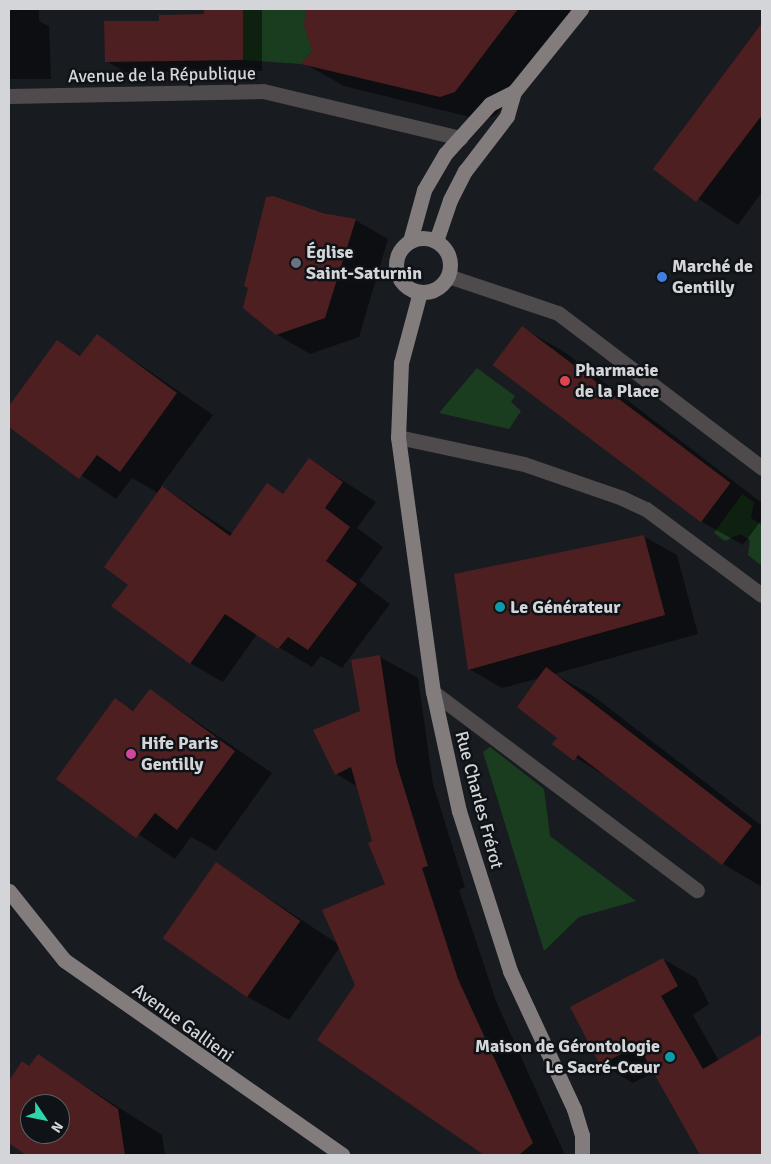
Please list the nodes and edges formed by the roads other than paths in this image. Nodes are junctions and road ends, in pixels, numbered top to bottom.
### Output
1 (581, 9) edge
2 (514, 92) junction
3 (9, 96) edge
4 (460, 138) junction
5 (410, 240) junction
6 (436, 241) junction
7 (448, 276) junction
8 (420, 292) junction
9 (398, 437) junction
10 (762, 468) edge
11 (762, 595) edge
12 (433, 692) junction
13 (697, 890) dead end
14 (9, 891) edge
15 (12, 905) edge
16 (342, 1155) edge
17 (582, 1155) edge

1 - 2 main road
2 - 4 main road
2 - 6 main road
3 - 4 street, Avenue de la République
4 - 5 main road
5 - 6 main road
5 - 8 main road
6 - 7 main road
7 - 8 main road
7 - 10 street
8 - 9 main road, Rue Charles Frérot
9 - 11 street
9 - 12 main road, Rue Charles Frérot
12 - 13 street
12 - 17 main road, Rue Charles Frérot
14 - 15 main road, Avenue Gallieni
15 - 16 main road, Avenue Gallieni

